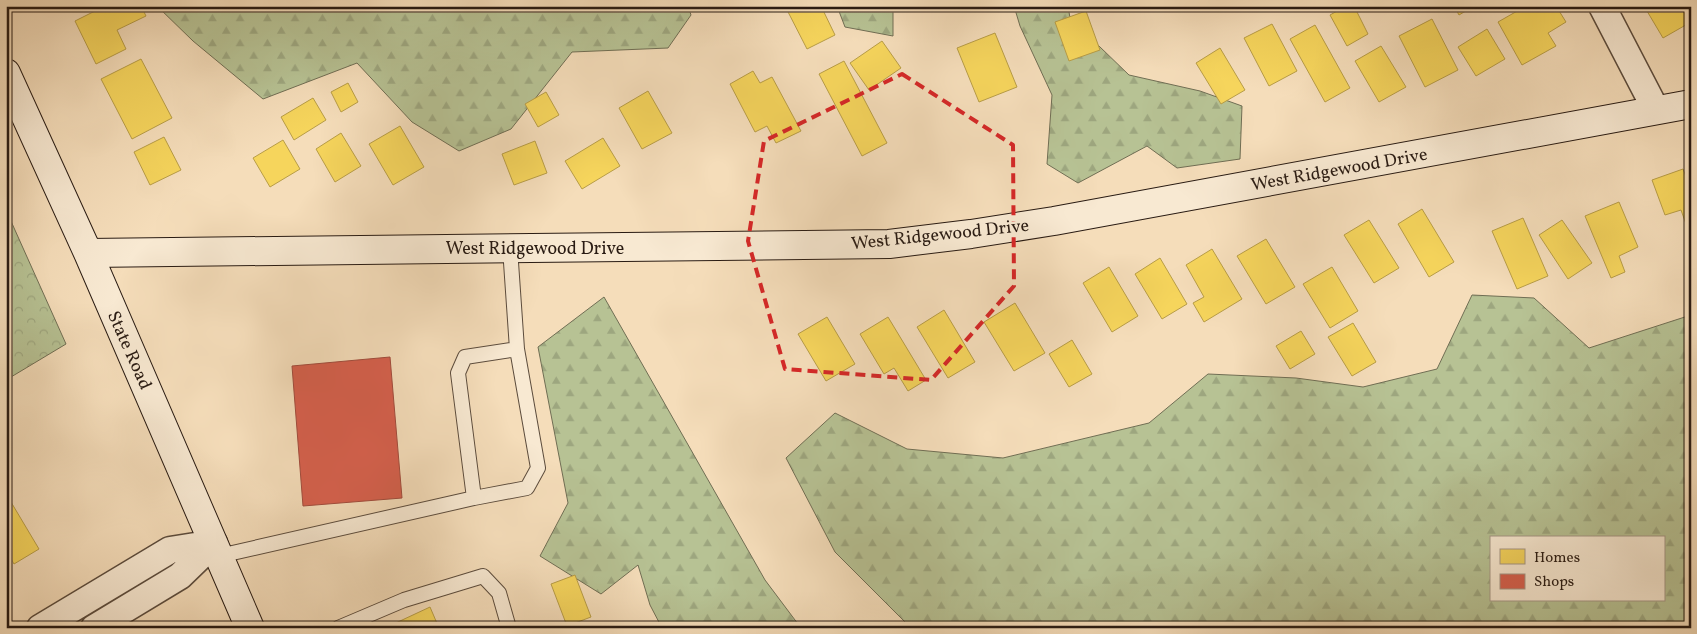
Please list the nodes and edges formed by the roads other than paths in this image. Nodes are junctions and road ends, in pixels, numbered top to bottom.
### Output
1 (1602, 6) edge
2 (6, 73) edge
3 (1691, 104) edge
4 (1656, 110) junction
5 (510, 248) junction
6 (88, 253) junction
7 (517, 349) junction
8 (474, 498) junction
9 (217, 549) junction
10 (40, 628) edge
11 (94, 628) edge
12 (250, 628) edge
13 (338, 628) edge
14 (509, 628) edge

1 - 4 street
2 - 6 street, State Road
3 - 4 street, West Ridgewood Drive
4 - 5 street, West Ridgewood Drive
5 - 6 street, West Ridgewood Drive
5 - 7 lane
6 - 9 street, State Road
7 - 8 lane
7 - 8 lane
8 - 9 lane
9 - 10 street
9 - 11 street
9 - 12 street, State Road
13 - 14 lane

